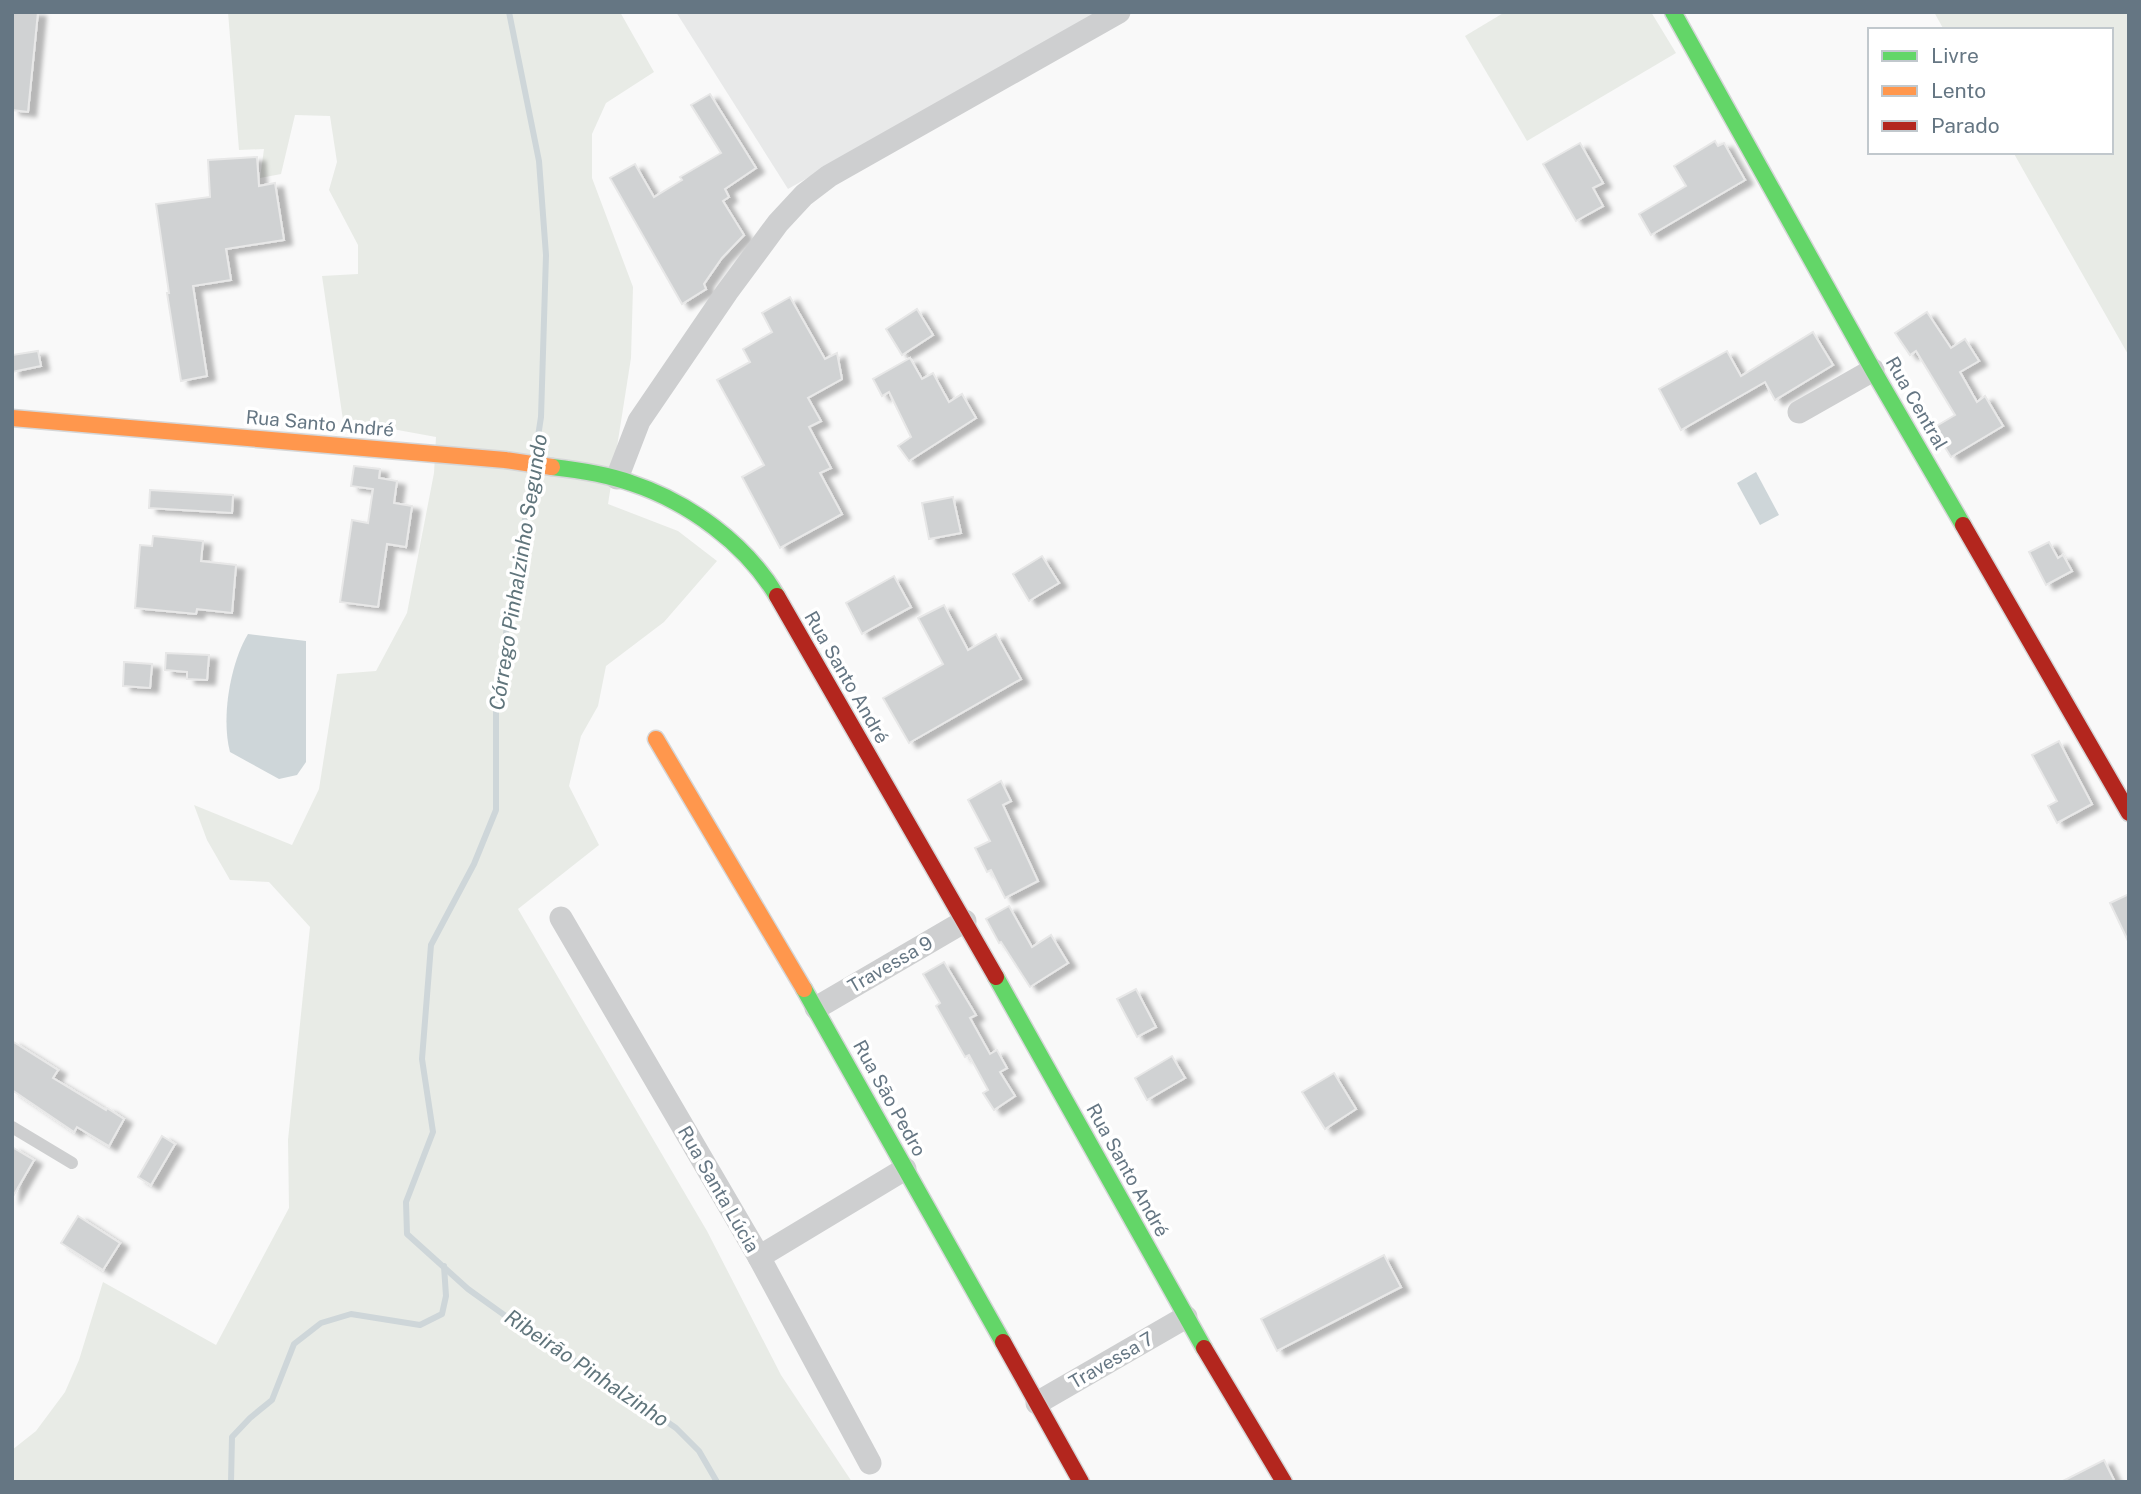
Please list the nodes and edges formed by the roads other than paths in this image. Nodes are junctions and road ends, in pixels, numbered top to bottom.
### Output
1 (1119, 12) edge
2 (1673, 12) edge
3 (1873, 370) junction
4 (1799, 412) dead end
5 (12, 418) edge
6 (617, 478) junction
7 (656, 739) dead end
8 (2129, 813) edge
9 (561, 918) dead end
10 (965, 921) junction
11 (816, 1008) junction
12 (12, 1127) edge
13 (72, 1163) dead end
14 (905, 1169) junction
15 (759, 1257) junction
16 (1186, 1317) junction
17 (1037, 1403) junction
18 (870, 1464) dead end
19 (1081, 1482) edge
20 (1284, 1482) edge

1 - 6 street
2 - 3 street, Rua Central
3 - 4 street
3 - 8 street, Rua Central
5 - 6 street, Rua Santo André
6 - 10 street, Rua Santo André
7 - 11 street, Rua São Pedro
9 - 15 street, Rua Santa Lúcia
10 - 11 street, Travessa 9
10 - 16 street, Rua Santo André
11 - 14 street, Rua São Pedro
12 - 13 lane
14 - 15 street
14 - 17 street, Rua São Pedro
15 - 18 street, Rua Santa Lúcia
16 - 17 street, Travessa 7
16 - 20 street, Rua Santo André
17 - 19 street, Rua São Pedro

